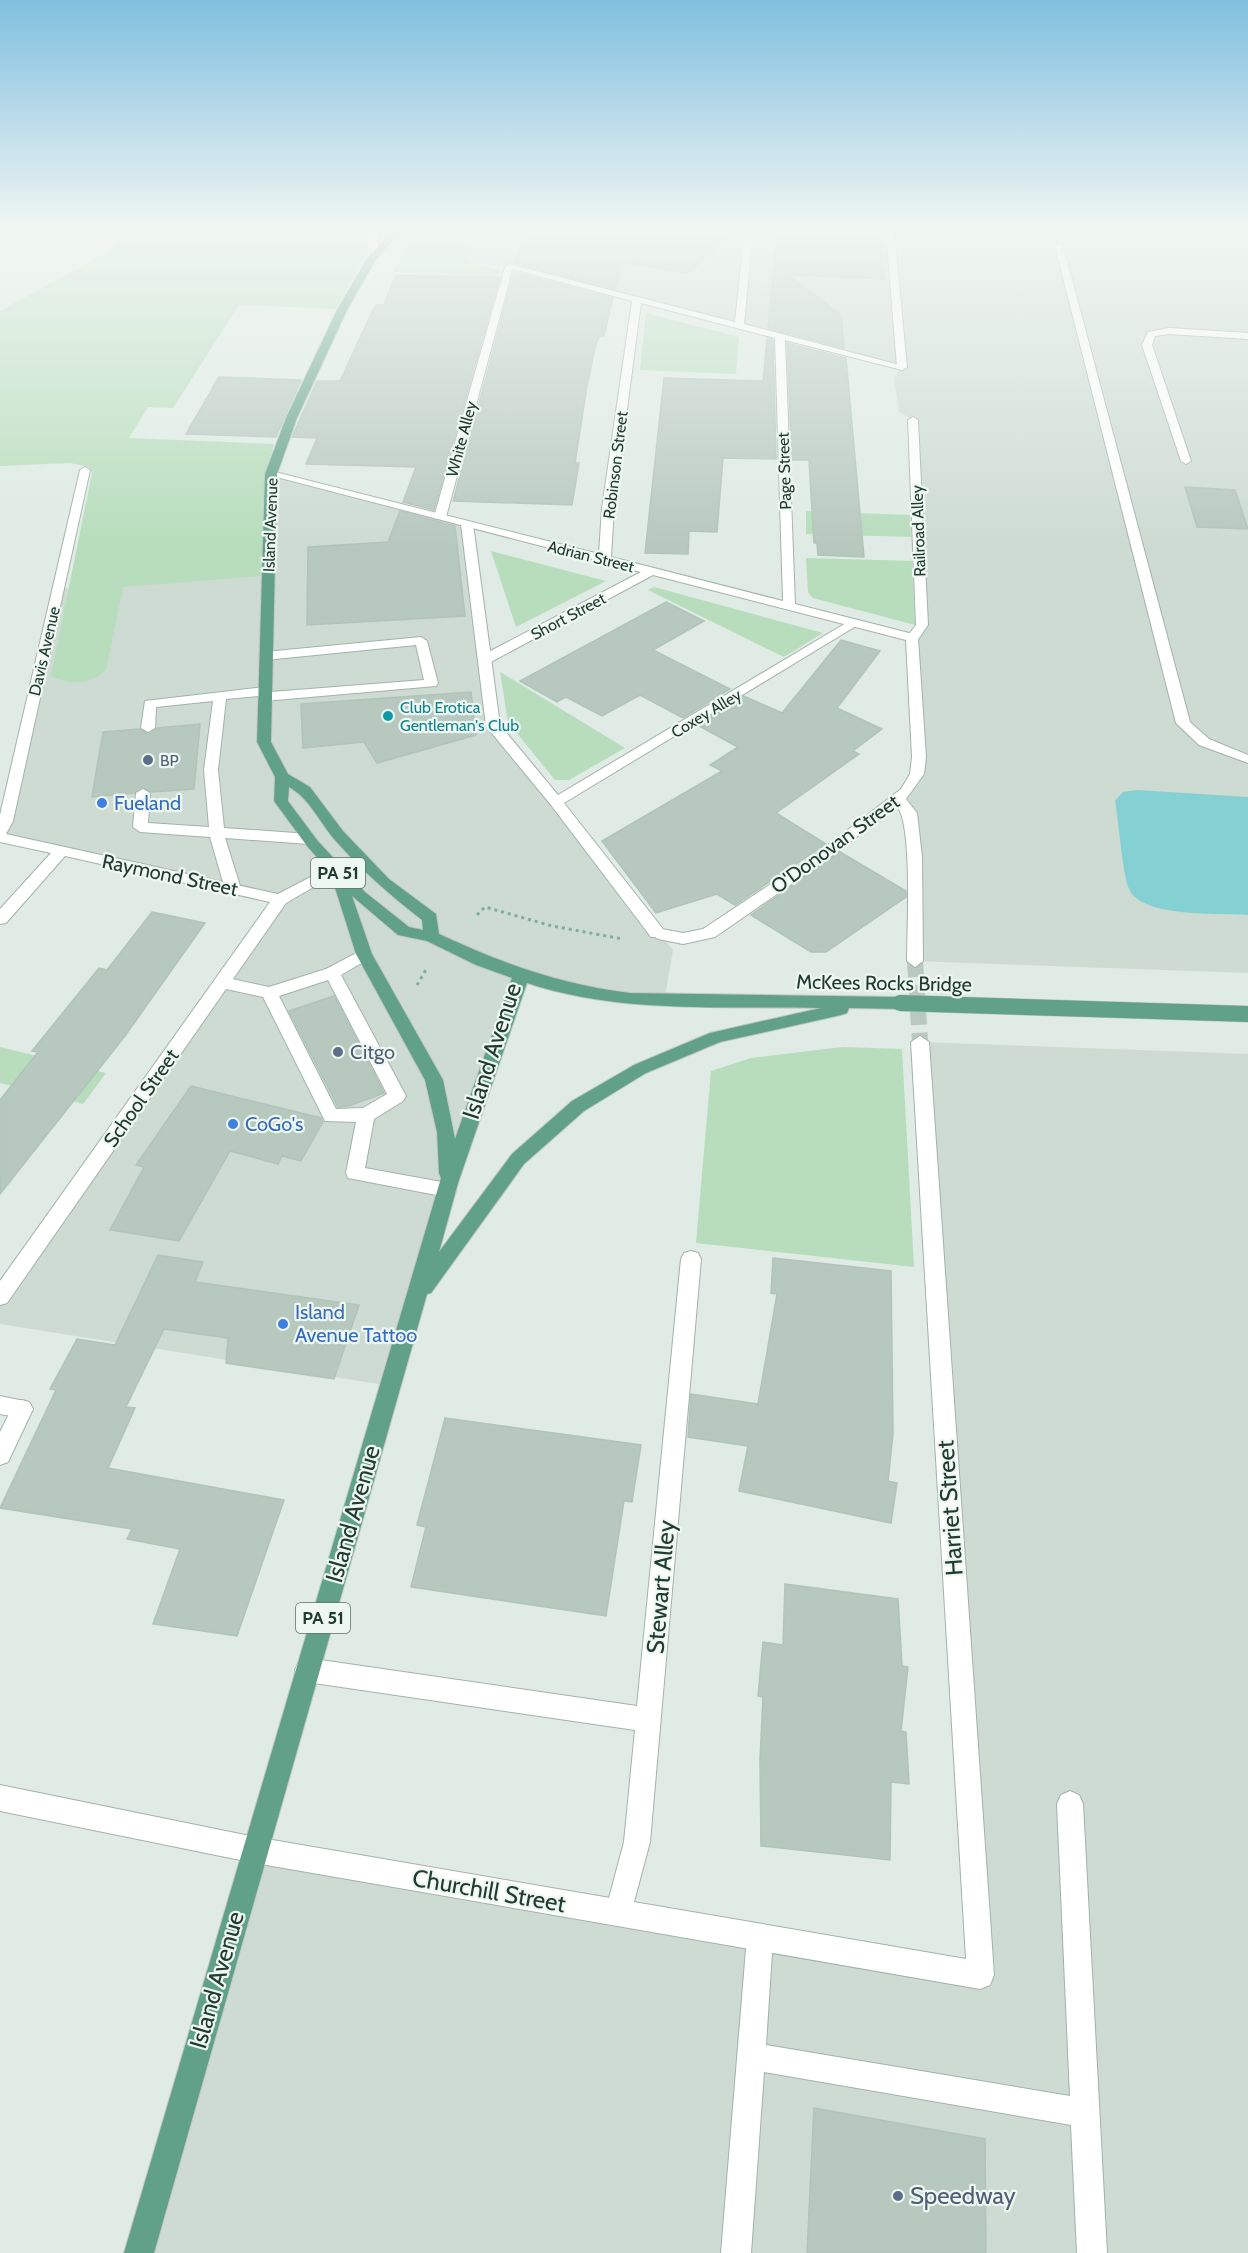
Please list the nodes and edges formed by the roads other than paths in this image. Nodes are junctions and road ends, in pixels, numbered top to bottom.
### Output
1 (330, 335) edge
2 (490, 335) edge
3 (632, 335) edge
4 (780, 335) joint
5 (899, 335) edge
6 (1082, 335) edge
7 (1151, 335) edge
8 (1231, 335) edge
9 (1248, 336) edge
10 (913, 420) dead end
11 (1186, 461) dead end
12 (84, 470) dead end
13 (270, 474) junction
14 (440, 517) junction
15 (467, 524) junction
16 (605, 559) junction
17 (652, 571) junction
18 (789, 607) junction
19 (855, 623) junction
20 (912, 638) junction
21 (265, 656) junction
22 (484, 660) junction
23 (264, 694) junction
24 (220, 696) junction
25 (148, 728) dead end
26 (1248, 759) edge
27 (282, 777) junction
28 (142, 793) dead end
29 (898, 798) junction
30 (556, 802) junction
31 (0, 831) edge
32 (217, 835) junction
33 (0, 837) edge
34 (309, 839) junction
35 (61, 851) junction
36 (335, 870) junction
37 (233, 889) junction
38 (280, 899) junction
39 (0, 919) edge
40 (431, 937) junction
41 (364, 954) junction
42 (915, 961) tunnel mouth
43 (332, 973) junction
44 (521, 976) junction
45 (223, 982) junction
46 (269, 993) junction
47 (876, 1002) junction
48 (1248, 1014) edge
49 (920, 1042) tunnel mouth
50 (366, 1115) junction
51 (448, 1187) junction
52 (691, 1259) dead end
53 (0, 1297) edge
54 (416, 1298) junction
55 (0, 1405) edge
56 (0, 1455) edge
57 (307, 1670) junction
58 (649, 1720) junction
59 (0, 1798) edge
60 (1070, 1804) dead end
61 (255, 1850) junction
62 (618, 1913) junction
63 (760, 1937) junction
64 (980, 1975) joint
65 (751, 2056) junction
66 (1087, 2113) junction
67 (139, 2253) edge
68 (736, 2253) edge
69 (1092, 2253) edge

1 - 13 main road, Island Avenue / PA 51
2 - 14 street, White Alley
3 - 16 street, Robinson Street
4 - 5 street, White Alley
4 - 18 street, Page Street
6 - 26 street
7 - 11 street
8 - 9 street
10 - 20 street, Railroad Alley
12 - 31 street, Davis Avenue
13 - 14 street, Adrian Street
13 - 21 main road, Island Avenue / PA 51
14 - 15 street, Adrian Street
15 - 16 street, Adrian Street
15 - 22 street
16 - 17 street, Adrian Street
17 - 18 street, Adrian Street
17 - 22 street, Short Street
18 - 19 street, Adrian Street
19 - 20 street, Adrian Street
19 - 30 street, Coxey Alley
20 - 29 street, O'Donovan Street
21 - 23 main road, Island Avenue / PA 51
21 - 23 street
22 - 30 street
23 - 24 street
23 - 27 main road, Island Avenue / PA 51
24 - 25 street
24 - 32 street
27 - 34 main road, Island Avenue / PA 51
27 - 40 main road, PA 51
28 - 32 street
29 - 30 street, O'Donovan Street
29 - 42 street
32 - 34 street
32 - 37 street
33 - 35 street, Raymond Street
34 - 36 main road, Island Avenue / PA 51
35 - 37 street, Raymond Street
35 - 39 street
36 - 38 street
36 - 40 main road, Island Avenue / PA 51
36 - 41 main road
37 - 38 street, Raymond Street
38 - 45 street, School Street
40 - 44 main road, Island Avenue / PA 51
41 - 43 street
41 - 51 main road
43 - 46 street
43 - 50 street
44 - 47 main road, McKees Rocks Bridge
44 - 51 main road, Island Avenue / PA 51
45 - 46 street
45 - 53 street, School Street
46 - 50 street
47 - 48 main road, McKees Rocks Bridge, bridge
47 - 54 main road
49 - 64 street, Harriet Street
50 - 51 street
51 - 54 main road, Island Avenue / PA 51
52 - 58 street, Stewart Alley
54 - 57 main road, Island Avenue / PA 51
55 - 56 street
57 - 58 street
57 - 61 main road, Island Avenue / PA 51
58 - 62 street, Stewart Alley
59 - 61 street, Churchill Street
60 - 66 street
61 - 62 street, Churchill Street
61 - 67 main road, Island Avenue / PA 51
62 - 63 street, Churchill Street
63 - 64 street, Churchill Street
63 - 65 street
65 - 66 street
65 - 68 street
66 - 69 street

